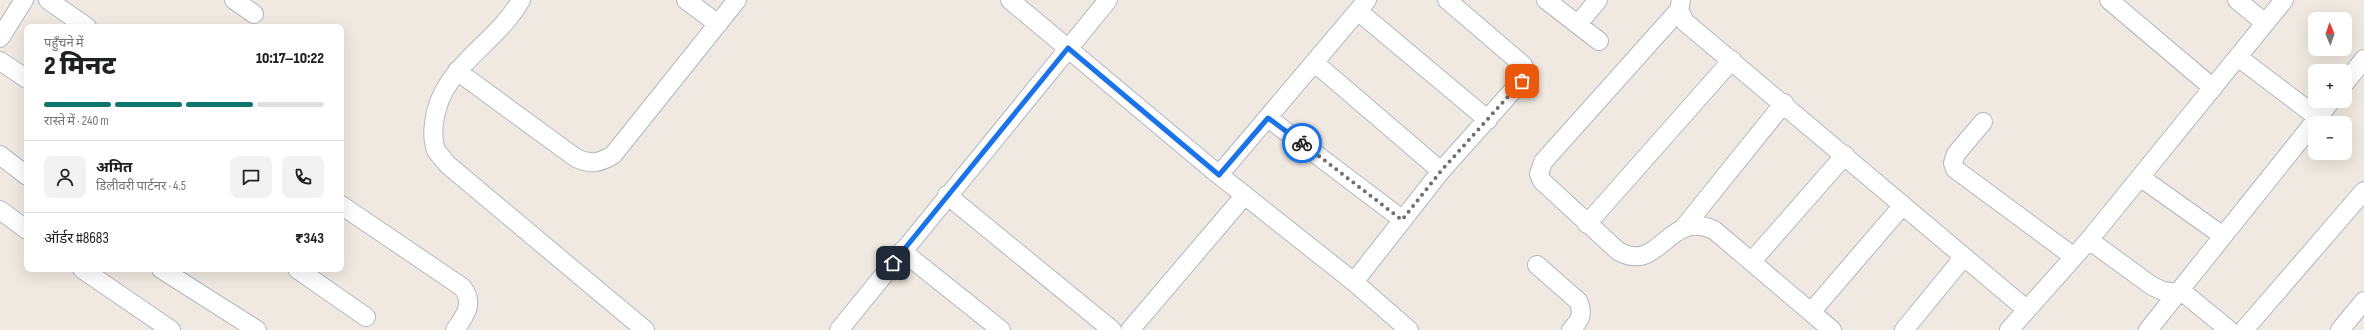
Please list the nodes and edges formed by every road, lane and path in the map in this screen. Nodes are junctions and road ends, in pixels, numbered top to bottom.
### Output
1 (24, 0) edge
2 (48, 0) edge
3 (234, 0) edge
4 (521, 0) edge
5 (686, 0) edge
6 (737, 0) edge
7 (1010, 0) edge
8 (1108, 0) edge
9 (1447, 0) edge
10 (1546, 0) edge
11 (1598, 0) edge
12 (2109, 0) edge
13 (2237, 0) edge
14 (2284, 0) edge
15 (1363, 5) edge
16 (1680, 5) edge
17 (254, 14) dead end
18 (2265, 23) junction
19 (83, 24) edge
20 (718, 24) junction
21 (1578, 24) junction
22 (0, 38) edge
23 (1599, 41) dead end
24 (1068, 48) junction
25 (2238, 57) junction
26 (2364, 59) edge
27 (0, 60) edge
28 (1732, 60) junction
29 (1315, 63) junction
30 (457, 71) junction
31 (2352, 74) edge
32 (24, 78) edge
33 (2213, 88) junction
34 (1784, 103) junction
35 (2324, 108) edge
36 (2316, 116) edge
37 (2318, 116) edge
38 (1268, 118) junction
39 (1488, 120) junction
40 (1983, 122) dead end
41 (2308, 128) edge
42 (0, 155) edge
43 (1845, 155) junction
44 (1441, 171) junction
45 (24, 174) edge
46 (1219, 175) junction
47 (2140, 177) junction
48 (2364, 191) edge
49 (947, 195) junction
50 (1245, 195) junction
51 (1903, 205) junction
52 (344, 207) edge
53 (0, 210) edge
54 (1402, 220) junction
55 (1587, 224) junction
56 (1685, 226) junction
57 (24, 228) edge
58 (2223, 236) junction
59 (2089, 240) junction
60 (902, 251) junction
61 (2074, 257) junction
62 (1963, 258) junction
63 (1752, 261) junction
64 (1537, 265) dead end
65 (86, 272) edge
66 (166, 272) edge
67 (301, 272) edge
68 (1354, 282) junction
69 (2178, 292) junction
70 (2364, 302) edge
71 (2026, 309) junction
72 (1812, 311) junction
73 (366, 317) dead end
74 (171, 330) edge
75 (257, 330) edge
76 (455, 330) edge
77 (645, 330) edge
78 (838, 330) edge
79 (1001, 330) edge
80 (1112, 330) edge
81 (1130, 330) edge
82 (1410, 330) edge
83 (1571, 330) edge
84 (1832, 330) edge
85 (1904, 330) edge
86 (2009, 330) edge
87 (2148, 330) edge
88 (2229, 330) edge
89 (2244, 330) edge
90 (2340, 330) edge

1 - 22 street
2 - 19 street
3 - 17 street
4 - 30 street
5 - 20 street
6 - 20 street
7 - 24 street
8 - 24 street
9 - 39 street
10 - 21 street
11 - 21 street
12 - 33 street
13 - 18 street
14 - 18 street
15 - 29 street
15 - 39 street
16 - 28 street
16 - 55 street
18 - 25 street
20 - 30 street
21 - 23 street
24 - 46 street
24 - 49 street
25 - 33 street
25 - 36 street
26 - 31 street
27 - 32 street
28 - 34 street
28 - 55 street
29 - 38 street
29 - 44 street
30 - 77 street
33 - 47 street
34 - 43 street
34 - 56 street
35 - 37 street
38 - 46 street
38 - 54 street
39 - 44 street
40 - 61 street
41 - 58 street
42 - 45 street
43 - 51 street
43 - 63 street
44 - 54 street
46 - 50 street
47 - 58 street
47 - 59 street
48 - 89 street
49 - 60 street
49 - 80 street
50 - 68 street
50 - 81 street
51 - 62 street
51 - 72 street
52 - 76 street
53 - 57 street
54 - 68 street
55 - 56 street
56 - 63 street
58 - 69 street
59 - 61 street
59 - 69 street
60 - 78 street
60 - 79 street
61 - 71 street
62 - 71 street
62 - 85 street
63 - 72 street
64 - 83 street
65 - 74 street
66 - 75 street
67 - 73 street
68 - 82 street
69 - 87 street
69 - 88 street
70 - 90 street
71 - 86 street
72 - 84 street

